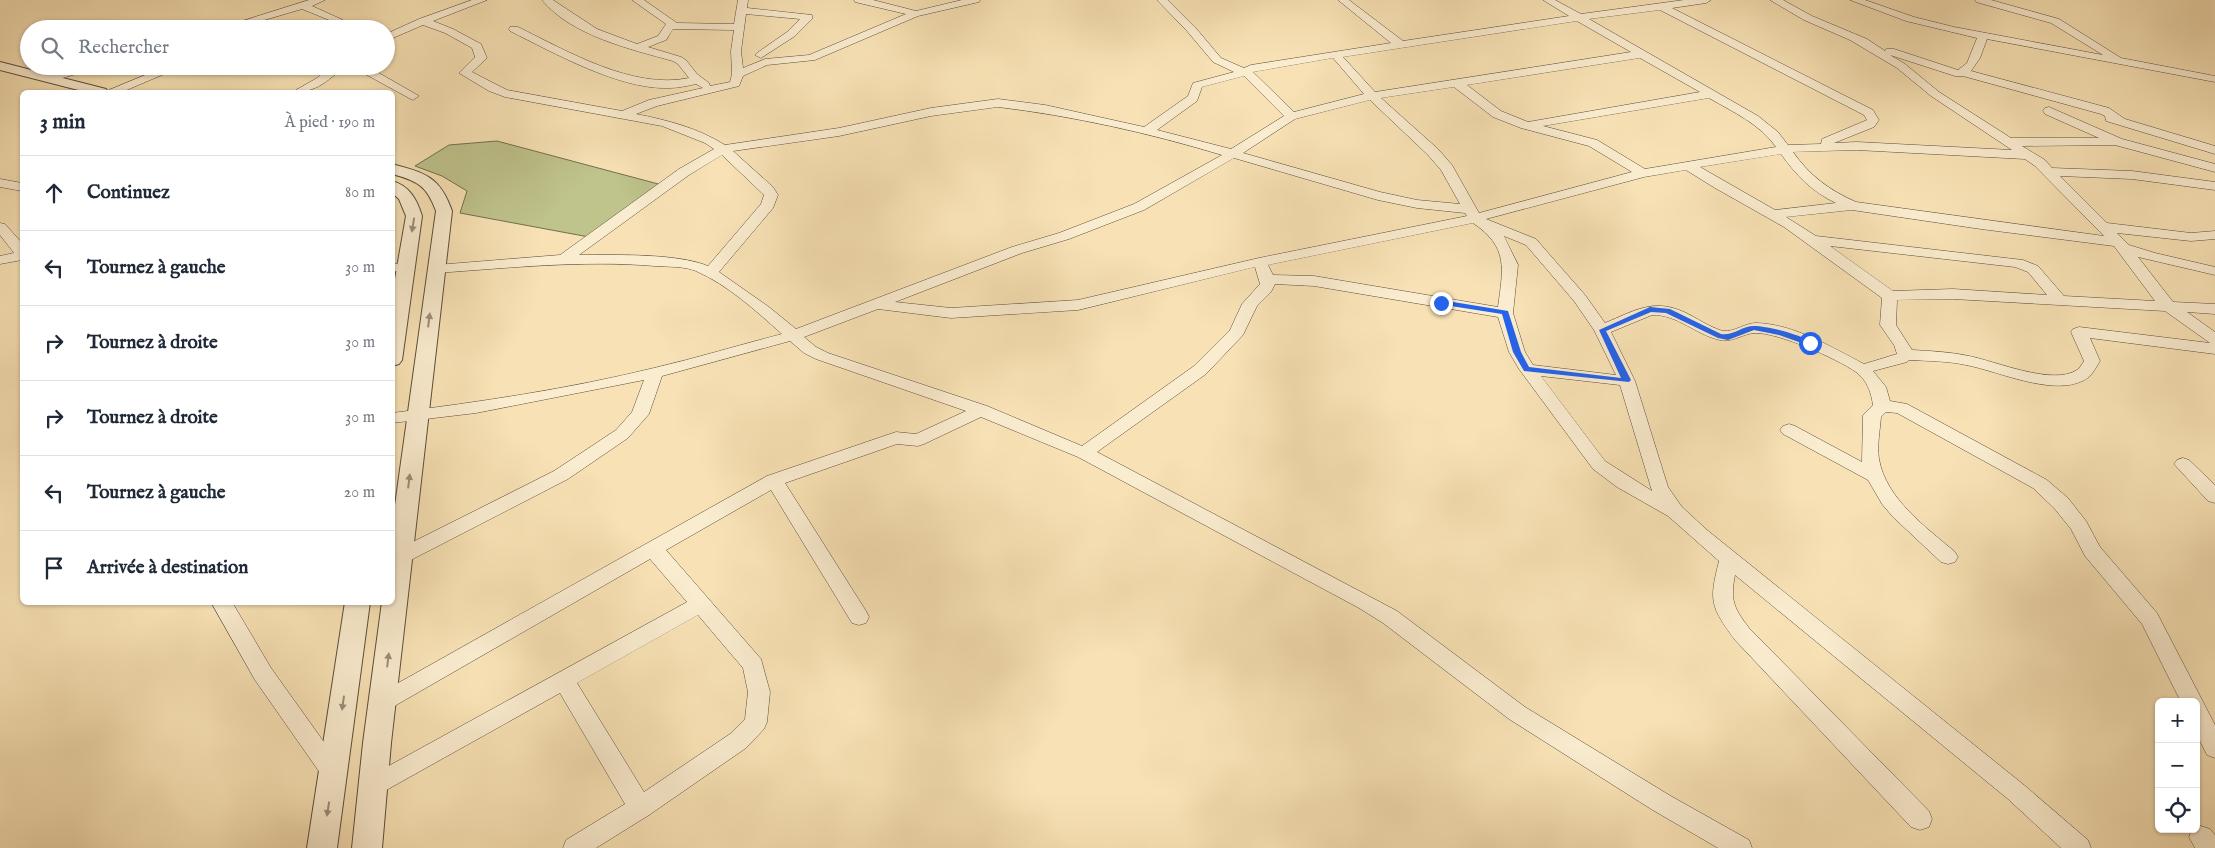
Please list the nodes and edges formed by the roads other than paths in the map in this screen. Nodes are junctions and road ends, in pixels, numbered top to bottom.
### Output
1 (320, 0) edge
2 (482, 0) edge
3 (547, 0) edge
4 (637, 0) edge
5 (859, 0) edge
6 (975, 0) edge
7 (1162, 0) edge
8 (1343, 0) edge
9 (1548, 0) edge
10 (1650, 0) edge
11 (1706, 0) edge
12 (1775, 0) edge
13 (1850, 0) edge
14 (1855, 0) edge
15 (1980, 0) edge
16 (939, 4) edge
17 (302, 5) junction
18 (743, 5) edge
19 (1663, 6) junction
20 (914, 14) junction
21 (1578, 17) junction
22 (252, 20) edge
23 (338, 20) edge
24 (423, 21) junction
25 (671, 26) junction
26 (739, 27) junction
27 (514, 29) dead end
28 (395, 34) edge
29 (1852, 36) junction
30 (1983, 36) junction
31 (1400, 44) junction
32 (638, 47) junction
33 (1335, 54) junction
34 (1642, 54) junction
35 (761, 55) dead end
36 (2125, 63) junction
37 (0, 66) edge
38 (20, 71) edge
39 (1246, 72) junction
40 (1964, 73) junction
41 (738, 74) junction
42 (34, 75) edge
43 (62, 75) edge
44 (156, 75) edge
45 (325, 75) edge
46 (375, 75) edge
47 (0, 78) edge
48 (49, 79) junction
49 (698, 80) junction
50 (2215, 80) edge
51 (1457, 83) junction
52 (709, 89) junction
53 (47, 90) edge
54 (92, 90) edge
55 (118, 90) edge
56 (303, 90) edge
57 (1711, 94) junction
58 (413, 96) dead end
59 (1372, 96) junction
60 (2049, 111) dead end
61 (622, 115) junction
62 (1291, 116) junction
63 (2120, 120) junction
64 (1525, 125) junction
65 (2082, 125) junction
66 (1147, 131) junction
67 (2008, 142) junction
68 (2118, 142) junction
69 (1814, 147) junction
70 (723, 149) junction
71 (1785, 149) junction
72 (2215, 150) edge
73 (1231, 153) junction
74 (2029, 155) junction
75 (1688, 165) junction
76 (2215, 168) edge
77 (395, 170) edge
78 (2049, 172) junction
79 (1642, 173) junction
80 (0, 183) edge
81 (2215, 186) edge
82 (20, 187) edge
83 (395, 188) edge
84 (1853, 206) junction
85 (1772, 214) junction
86 (1477, 217) junction
87 (0, 227) edge
88 (2103, 227) junction
89 (2215, 235) edge
90 (1811, 240) junction
91 (2121, 245) junction
92 (20, 251) edge
93 (20, 255) edge
94 (564, 259) junction
95 (0, 260) edge
96 (1259, 262) junction
97 (399, 268) edge
98 (436, 269) junction
99 (2215, 271) edge
100 (711, 272) junction
101 (1268, 279) junction
102 (1890, 296) junction
103 (2059, 300) junction
104 (879, 304) junction
105 (2167, 305) junction
106 (2215, 309) edge
107 (1505, 312) junction
108 (395, 321) edge
109 (1602, 330) junction
110 (792, 336) junction
111 (2215, 340) edge
112 (2215, 349) edge
113 (1905, 355) junction
114 (1526, 369) junction
115 (1862, 369) junction
116 (655, 373) junction
117 (1627, 380) junction
118 (1882, 406) junction
119 (982, 410) junction
120 (418, 415) junction
121 (395, 418) edge
122 (1788, 430) dead end
123 (1084, 453) junction
124 (2183, 464) dead end
125 (1874, 476) junction
126 (774, 480) junction
127 (2215, 497) edge
128 (1675, 512) junction
129 (653, 549) junction
130 (400, 556) junction
131 (1948, 557) dead end
132 (1728, 559) junction
133 (395, 599) edge
134 (701, 604) junction
135 (223, 605) edge
136 (358, 605) edge
137 (394, 605) edge
138 (859, 617) dead end
139 (564, 681) junction
140 (2190, 698) edge
141 (383, 702) junction
142 (2200, 718) edge
143 (2215, 748) edge
144 (334, 773) junction
145 (373, 786) junction
146 (640, 808) junction
147 (1920, 819) dead end
148 (368, 846) edge
149 (322, 848) edge
150 (575, 848) edge
151 (1740, 848) edge
152 (2079, 848) edge

1 - 17 street
2 - 24 street
3 - 32 street
4 - 25 street
5 - 20 street
6 - 16 street
7 - 39 street
8 - 31 street
9 - 21 street
10 - 19 street
11 - 19 street
12 - 29 street
13 - 14 street
14 - 30 street
15 - 36 street
16 - 20 street
17 - 22 street
17 - 23 street
18 - 26 street
18 - 35 street
19 - 21 street
19 - 69 street
20 - 41 street
21 - 31 street
21 - 34 street
24 - 28 street
24 - 61 street
25 - 26 street
25 - 32 street
26 - 41 street
27 - 49 street
29 - 40 street
29 - 67 street
30 - 36 street
30 - 40 street
31 - 33 street
32 - 49 street
33 - 39 street
33 - 59 street
34 - 51 street
34 - 57 street
36 - 50 street
37 - 38 street
39 - 62 street
39 - 66 street
40 - 63 street
41 - 52 street
42 - 48 street
43 - 48 street
44 - 55 street
45 - 56 street
46 - 58 street
47 - 53 street
48 - 54 street
49 - 52 street
51 - 59 street
51 - 64 street
52 - 61 street
57 - 64 street
57 - 71 street
59 - 62 street
59 - 86 street
60 - 65 street
61 - 70 street
62 - 73 street
63 - 65 street
63 - 72 street
64 - 79 street
65 - 68 street
66 - 70 street
66 - 73 street
67 - 68 street
67 - 74 street
68 - 76 street
69 - 71 street
69 - 74 street
70 - 94 street
70 - 100 street
71 - 75 street
71 - 84 street
73 - 86 street
73 - 104 street
74 - 78 street
75 - 79 street
75 - 85 street
77 - 98 street
78 - 81 street
78 - 88 street
79 - 86 street
80 - 82 street
83 -> 97 street
84 - 85 street
84 - 91 street
85 - 90 street
86 - 96 street
86 - 107 street
86 - 109 street
87 - 92 street
88 - 89 street
88 - 91 street
90 - 102 street
90 - 103 street
91 - 99 street
91 - 105 street
93 - 95 street
94 - 98 street
94 - 100 street
96 - 101 street
96 - 104 street
97 - 108 street
120 -> 98 street
100 - 110 street
101 - 107 street
101 - 123 street
102 - 103 street
102 - 113 street
103 - 105 street
104 - 110 street
105 - 106 street
105 - 111 street
107 - 114 street
109 - 115 street
109 - 117 street
110 - 116 street
110 - 119 street
112 - 113 street
113 - 115 street
114 - 117 street
114 - 128 street
115 - 118 street
116 - 120 street
116 - 130 street
117 - 128 street
118 - 125 street
118 - 140 street
119 - 123 street
119 - 126 street
120 - 121 street
130 -> 120 street
122 - 125 street
123 - 151 street
124 - 127 street
125 - 131 street
126 - 129 street
126 - 138 street
128 - 132 street
129 - 134 street
129 - 141 street
133 -> 130 street
132 - 147 street
132 - 152 street
134 - 139 street
134 - 146 street
135 - 144 street
136 -> 144 street
141 -> 137 street
139 - 145 street
139 - 146 street
141 - 145 street
142 - 143 street
144 -> 149 street
145 - 148 street
146 - 150 street

